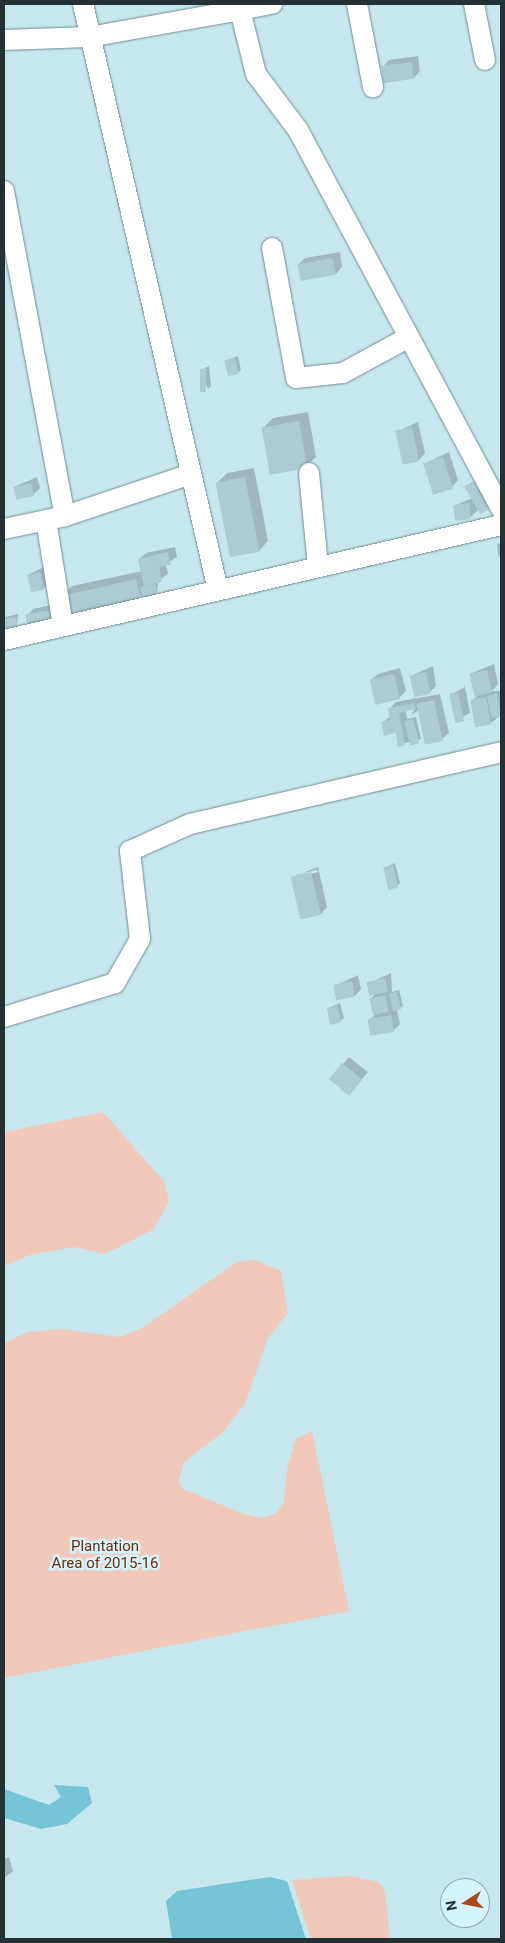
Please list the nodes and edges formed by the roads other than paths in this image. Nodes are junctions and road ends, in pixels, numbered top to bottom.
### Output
1 (83, 4) edge
2 (272, 4) edge
3 (357, 4) edge
4 (474, 4) edge
5 (240, 7) edge
6 (89, 38) junction
7 (4, 40) edge
8 (485, 60) dead end
9 (372, 87) dead end
10 (4, 191) edge
11 (272, 248) dead end
12 (408, 337) junction
13 (309, 472) dead end
14 (191, 474) junction
15 (501, 508) edge
16 (55, 518) junction
17 (501, 525) edge
18 (4, 530) edge
19 (318, 567) junction
20 (218, 590) junction
21 (63, 626) junction
22 (4, 640) edge
23 (501, 752) edge
24 (4, 1017) edge

1 - 6 street
2 - 5 street
3 - 9 street
4 - 8 street
5 - 6 street
5 - 12 street
6 - 7 street
6 - 14 street
10 - 16 street
11 - 12 street
12 - 15 street
13 - 19 street
14 - 16 street
14 - 20 street
16 - 18 street
16 - 21 street
17 - 19 street
19 - 20 street
20 - 21 street
21 - 22 street
23 - 24 street

